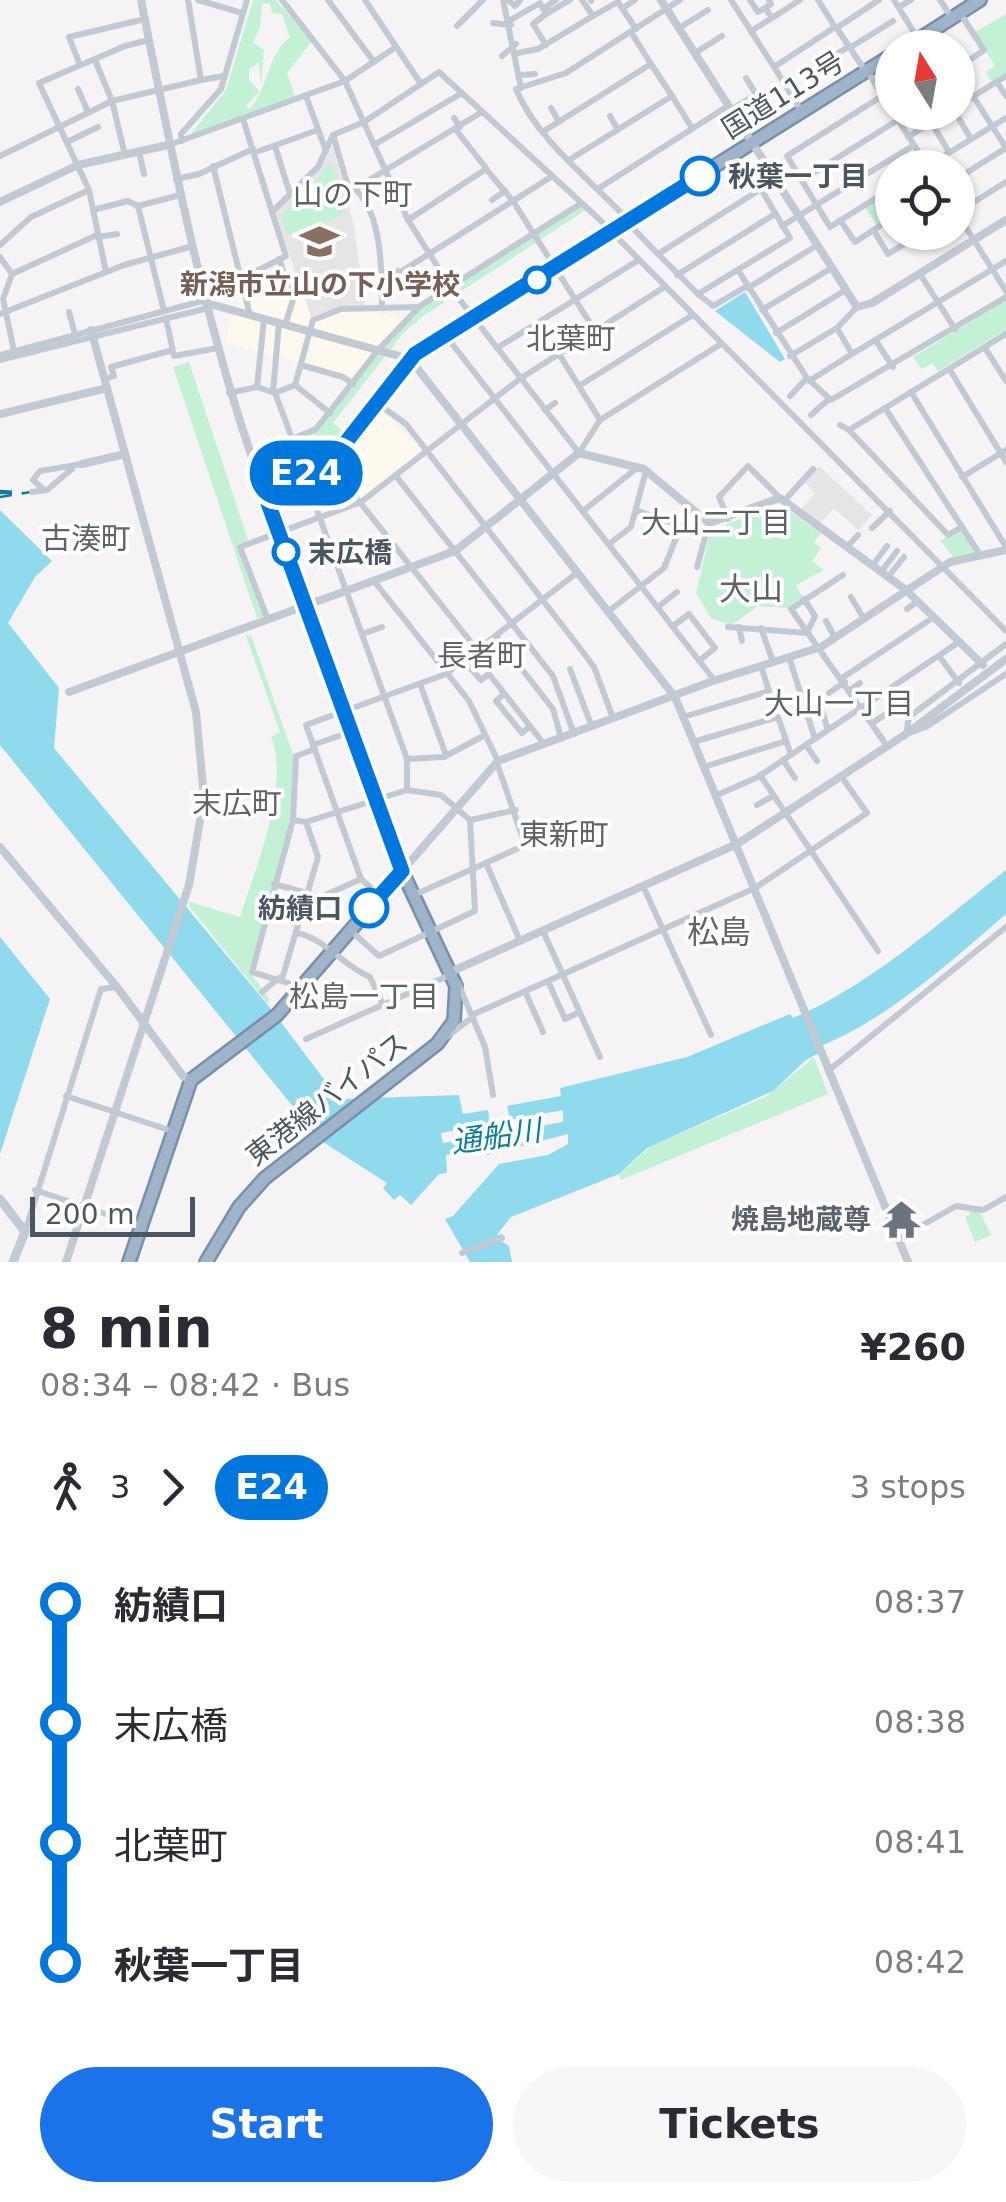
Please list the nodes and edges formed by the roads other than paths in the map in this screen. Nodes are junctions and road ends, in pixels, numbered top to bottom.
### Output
1 (141, 0) edge
2 (188, 0) edge
3 (198, 0) edge
4 (248, 0) edge
5 (328, 0) edge
6 (365, 0) edge
7 (484, 0) edge
8 (506, 0) edge
9 (520, 0) edge
10 (556, 0) edge
11 (570, 0) edge
12 (582, 0) edge
13 (635, 0) edge
14 (680, 0) edge
15 (731, 0) edge
16 (750, 0) edge
17 (818, 0) edge
18 (879, 0) edge
19 (911, 0) edge
20 (940, 0) edge
21 (980, 0) edge
22 (215, 2) edge
23 (287, 2) edge
24 (794, 2) edge
25 (619, 3) edge
26 (771, 3) edge
27 (664, 4) edge
28 (897, 4) edge
29 (708, 10) dead end
30 (242, 12) junction
31 (548, 14) junction
32 (956, 15) junction
33 (593, 16) junction
34 (772, 18) junction
35 (145, 19) junction
36 (893, 21) dead end
37 (493, 23) dead end
38 (510, 23) junction
39 (457, 26) dead end
40 (836, 27) junction
41 (679, 28) junction
42 (633, 30) junction
43 (913, 30) edge
44 (932, 30) edge
45 (968, 30) edge
46 (751, 31) junction
47 (722, 36) dead end
48 (975, 39) edge
49 (149, 40) junction
50 (546, 45) junction
51 (850, 46) junction
52 (396, 47) junction
53 (516, 49) junction
54 (695, 53) junction
55 (502, 56) dead end
56 (975, 56) edge
57 (95, 60) junction
58 (374, 62) junction
59 (650, 64) junction
60 (875, 65) edge
61 (80, 66) junction
62 (774, 66) junction
63 (816, 66) dead end
64 (866, 71) junction
65 (520, 74) junction
66 (535, 74) dead end
67 (224, 76) junction
68 (1006, 76) edge
69 (746, 78) dead end
70 (201, 80) junction
71 (345, 82) junction
72 (997, 82) junction
73 (422, 84) junction
74 (875, 85) edge
75 (521, 88) junction
76 (78, 89) dead end
77 (158, 89) junction
78 (462, 93) junction
79 (975, 95) edge
80 (306, 96) junction
81 (672, 96) junction
82 (1006, 96) edge
83 (975, 99) edge
84 (875, 100) edge
85 (112, 101) junction
86 (551, 108) dead end
87 (730, 108) junction
88 (88, 112) junction
89 (482, 112) junction
90 (802, 112) junction
91 (610, 116) dead end
92 (454, 118) dead end
93 (1006, 118) edge
94 (243, 119) junction
95 (364, 122) junction
96 (559, 122) junction
97 (60, 126) junction
98 (98, 126) dead end
99 (992, 126) junction
100 (692, 128) junction
101 (458, 129) junction
102 (318, 130) junction
103 (618, 130) junction
104 (882, 130) edge
105 (904, 130) edge
106 (919, 130) edge
107 (966, 130) edge
108 (544, 131) junction
109 (333, 135) junction
110 (908, 137) junction
111 (971, 139) junction
112 (182, 141) junction
113 (67, 142) junction
114 (752, 144) junction
115 (914, 145) junction
116 (168, 146) junction
117 (275, 146) junction
118 (374, 146) junction
119 (646, 146) dead end
120 (256, 150) junction
121 (326, 150) junction
122 (917, 150) edge
123 (952, 150) edge
124 (138, 152) junction
125 (125, 154) junction
126 (651, 154) junction
127 (0, 156) edge
128 (570, 160) junction
129 (78, 164) junction
130 (214, 166) junction
131 (975, 167) edge
132 (486, 169) junction
133 (144, 174) dead end
134 (386, 174) junction
135 (551, 177) junction
136 (176, 179) junction
137 (802, 180) junction
138 (1006, 182) edge
139 (356, 188) junction
140 (598, 188) junction
141 (89, 190) junction
142 (505, 191) junction
143 (180, 194) junction
144 (290, 194) junction
145 (875, 198) edge
146 (492, 200) dead end
147 (513, 201) junction
148 (0, 202) edge
149 (975, 202) edge
150 (580, 204) junction
151 (817, 205) junction
152 (138, 206) junction
153 (92, 210) junction
154 (272, 212) junction
155 (775, 214) junction
156 (798, 217) junction
157 (408, 220) junction
158 (840, 220) junction
159 (1006, 220) edge
160 (628, 222) junction
161 (782, 226) junction
162 (873, 230) joint
163 (610, 232) junction
164 (534, 233) junction
165 (875, 233) edge
166 (117, 234) dead end
167 (98, 236) junction
168 (975, 239) edge
169 (975, 242) edge
170 (0, 245) edge
171 (193, 246) junction
172 (816, 246) junction
173 (958, 250) edge
174 (429, 254) junction
175 (658, 254) junction
176 (151, 256) junction
177 (0, 257) edge
178 (279, 259) junction
179 (637, 261) junction
180 (1006, 261) edge
181 (556, 268) junction
182 (830, 268) junction
183 (992, 269) junction
184 (738, 270) junction
185 (106, 272) junction
186 (382, 272) junction
187 (12, 274) junction
188 (920, 274) junction
189 (677, 275) junction
190 (242, 279) junction
191 (450, 286) junction
192 (748, 287) junction
193 (664, 288) junction
194 (844, 291) junction
195 (698, 294) junction
196 (1006, 294) edge
197 (576, 299) junction
198 (938, 303) junction
199 (207, 304) junction
200 (420, 306) junction
201 (857, 307) junction
202 (382, 308) junction
203 (762, 310) junction
204 (70, 312) dead end
205 (2, 314) edge
206 (165, 314) junction
207 (250, 315) junction
208 (692, 316) junction
209 (264, 319) junction
210 (472, 320) junction
211 (282, 324) junction
212 (837, 328) junction
213 (955, 329) junction
214 (594, 331) junction
215 (310, 332) junction
216 (92, 333) junction
217 (776, 333) junction
218 (75, 334) junction
219 (1006, 334) edge
220 (446, 336) junction
221 (876, 341) junction
222 (721, 344) junction
223 (218, 348) junction
224 (497, 348) junction
225 (985, 348) junction
226 (378, 350) junction
227 (14, 351) junction
228 (169, 351) dead end
229 (558, 354) junction
230 (852, 354) junction
231 (790, 356) junction
232 (0, 357) edge
233 (410, 359) junction
234 (301, 365) junction
235 (892, 367) junction
236 (950, 370) junction
237 (521, 378) junction
238 (808, 380) junction
239 (1006, 381) edge
240 (105, 383) junction
241 (353, 384) junction
242 (296, 385) junction
243 (579, 386) junction
244 (257, 387) junction
245 (910, 392) junction
246 (230, 393) junction
247 (274, 393) junction
248 (790, 396) dead end
249 (828, 398) junction
250 (494, 399) junction
251 (376, 402) junction
252 (555, 403) dead end
253 (885, 408) junction
254 (545, 410) junction
255 (330, 413) junction
256 (0, 414) edge
257 (811, 416) dead end
258 (600, 420) junction
259 (462, 424) junction
260 (840, 425) dead end
261 (849, 430) junction
262 (293, 441) junction
263 (427, 452) junction
264 (1003, 452) edge
265 (580, 453) junction
266 (125, 454) junction
267 (252, 456) junction
268 (328, 462) junction
269 (1006, 462) edge
270 (82, 464) junction
271 (641, 469) junction
272 (813, 469) dead end
273 (304, 474) junction
274 (554, 474) junction
275 (396, 476) junction
276 (962, 476) junction
277 (44, 490) junction
278 (32, 492) dead end
279 (264, 492) junction
280 (521, 500) junction
281 (782, 500) junction
282 (361, 502) junction
283 (583, 511) junction
284 (638, 511) junction
285 (890, 511) junction
286 (320, 518) junction
287 (728, 519) junction
288 (709, 523) junction
289 (962, 527) junction
290 (486, 528) junction
291 (872, 528) dead end
292 (279, 533) junction
293 (858, 535) dead end
294 (609, 544) junction
295 (888, 546) dead end
296 (847, 548) junction
297 (1006, 548) edge
298 (896, 550) dead end
299 (454, 551) junction
300 (980, 552) junction
301 (904, 557) dead end
302 (872, 566) junction
303 (942, 566) junction
304 (413, 567) junction
305 (698, 567) dead end
306 (579, 572) junction
307 (842, 575) dead end
308 (885, 575) junction
309 (374, 581) junction
310 (642, 586) junction
311 (346, 590) junction
312 (906, 590) junction
313 (676, 592) dead end
314 (851, 596) dead end
315 (804, 599) junction
316 (542, 600) junction
317 (918, 601) junction
318 (306, 606) junction
319 (658, 607) junction
320 (907, 609) dead end
321 (609, 611) junction
322 (934, 617) junction
323 (864, 618) junction
324 (268, 621) junction
325 (826, 621) dead end
326 (511, 624) junction
327 (673, 626) junction
328 (382, 627) dead end
329 (728, 627) dead end
330 (738, 627) junction
331 (762, 628) junction
332 (1006, 631) edge
333 (807, 632) junction
334 (362, 634) junction
335 (496, 636) junction
336 (835, 638) junction
337 (742, 642) dead end
338 (959, 642) junction
339 (1006, 644) edge
340 (821, 647) junction
341 (478, 650) junction
342 (180, 652) junction
343 (939, 656) junction
344 (789, 657) junction
345 (1006, 659) edge
346 (539, 660) junction
347 (700, 660) junction
348 (464, 661) junction
349 (773, 662) junction
350 (761, 666) junction
351 (983, 666) junction
352 (570, 669) dead end
353 (524, 672) junction
354 (446, 674) junction
355 (1006, 674) edge
356 (715, 680) junction
357 (845, 683) junction
358 (860, 683) dead end
359 (959, 683) junction
360 (420, 684) junction
361 (70, 692) dead end
362 (829, 693) dead end
363 (674, 696) junction
364 (384, 697) junction
365 (908, 700) dead end
366 (821, 708) dead end
367 (862, 708) junction
368 (344, 712) junction
369 (683, 717) junction
370 (614, 719) junction
371 (872, 723) junction
372 (592, 727) junction
373 (828, 730) junction
374 (350, 732) junction
375 (574, 734) junction
376 (906, 734) junction
377 (484, 735) junction
378 (561, 738) junction
379 (815, 739) junction
380 (786, 741) junction
381 (693, 742) junction
382 (544, 744) junction
383 (806, 745) junction
384 (887, 746) junction
385 (314, 747) junction
386 (446, 755) junction
387 (787, 758) junction
388 (407, 759) junction
389 (816, 761) dead end
390 (497, 762) junction
391 (704, 767) junction
392 (760, 776) junction
393 (841, 776) junction
394 (795, 778) dead end
395 (407, 790) junction
396 (715, 796) junction
397 (773, 796) junction
398 (374, 797) junction
399 (757, 805) dead end
400 (456, 808) junction
401 (337, 810) junction
402 (516, 810) junction
403 (784, 812) junction
404 (293, 820) junction
405 (470, 820) junction
406 (306, 822) junction
407 (736, 844) junction
408 (0, 848) edge
409 (809, 852) junction
410 (486, 864) junction
411 (472, 869) junction
412 (402, 871) junction
413 (361, 879) junction
414 (274, 884) junction
415 (643, 886) junction
416 (755, 888) junction
417 (308, 894) junction
418 (380, 896) junction
419 (413, 896) junction
420 (1006, 927) edge
421 (350, 930) junction
422 (663, 930) junction
423 (542, 931) junction
424 (429, 932) junction
425 (297, 933) junction
426 (520, 941) junction
427 (331, 952) junction
428 (878, 952) dead end
429 (448, 973) junction
430 (563, 974) junction
431 (280, 979) junction
432 (548, 981) junction
433 (117, 987) junction
434 (301, 987) junction
435 (525, 991) junction
436 (262, 992) dead end
437 (382, 1004) junction
438 (580, 1012) junction
439 (473, 1016) junction
440 (144, 1021) junction
441 (544, 1032) dead end
442 (710, 1035) dead end
443 (306, 1039) dead end
444 (434, 1042) junction
445 (600, 1057) dead end
446 (828, 1072) junction
447 (190, 1080) junction
448 (492, 1095) dead end
449 (66, 1096) junction
450 (114, 1114) junction
451 (172, 1131) junction
452 (34, 1190) junction
453 (1006, 1198) edge
454 (0, 1199) edge
455 (83, 1207) junction
456 (140, 1226) junction
457 (24, 1232) junction
458 (502, 1238) dead end
459 (898, 1239) junction
460 (462, 1253) dead end
461 (14, 1262) edge
462 (66, 1262) edge
463 (129, 1262) edge
464 (203, 1262) edge
465 (908, 1262) edge

1 - 35 street
2 - 70 street
3 - 22 street
4 - 30 street
5 - 58 street
6 - 52 street
7 - 39 street
8 - 9 street
8 - 38 street
10 - 31 street
11 - 31 street
12 - 33 street
13 - 25 street
14 - 27 street
15 - 46 street
16 - 26 street
17 - 40 street
18 - 40 street
19 - 28 street
20 - 32 street
21 - 32 highway
22 - 30 street
23 - 71 street
24 - 34 street
25 - 33 street
25 - 42 street
26 - 34 street
27 - 41 street
27 - 42 street
28 - 43 street
29 - 41 street
30 - 67 street
31 - 38 street
31 - 50 street
32 - 44 highway
32 - 45 street
33 - 50 street
34 - 46 street
35 - 49 street
35 - 61 street
36 - 51 street
37 - 38 street
38 - 53 street
40 - 51 street
40 - 62 street
41 - 54 street
42 - 59 street
42 - 75 street
46 - 62 street
47 - 54 street
48 - 56 street
49 - 57 street
49 - 77 street
50 - 53 street
51 - 63 street
51 - 64 street
52 - 58 street
52 - 73 street
53 - 55 street
53 - 65 street
54 - 87 street
57 - 61 street
57 - 85 street
58 - 71 street
59 - 81 street
59 - 96 street
60 - 64 highway, 国道113号
61 - 97 street
62 - 90 street
64 - 74 street
64 - 90 highway, 国道113号
65 - 66 street
65 - 75 street
67 - 70 street
67 - 112 street
68 - 72 street
69 - 87 street
70 - 77 street
71 - 80 street
71 - 95 street
72 - 79 street
72 - 82 street
73 - 78 street
73 - 95 street
75 - 108 street
76 - 88 street
77 - 85 street
77 - 116 street
78 - 89 street
78 - 118 street
80 - 94 street
80 - 102 street
81 - 100 street
81 - 103 street
83 - 99 street
84 - 137 street
85 - 88 street
85 - 125 street
86 - 96 street
87 - 100 street
87 - 114 street
88 - 97 street
89 - 101 street
89 - 135 street
90 - 114 highway, 国道113号
91 - 103 street
92 - 101 street
93 - 99 street
94 - 112 street
94 - 120 street
95 - 109 street
95 - 118 street
96 - 108 street
97 - 113 street
97 - 127 street
98 - 113 street
99 - 111 street
99 - 131 street
100 - 126 street
101 - 132 street
101 - 134 street
102 - 117 street
102 - 121 street
103 - 128 street
104 - 137 street
105 - 110 street
106 - 110 street
107 - 111 street
108 - 128 street
109 - 121 street
109 - 139 street
110 - 115 street
111 - 123 street
112 - 116 street
113 - 129 street
114 - 156 street
114 - 160 highway, 国道113号
115 - 122 street
115 - 151 street
116 - 124 street
116 - 136 street
117 - 120 street
117 - 144 street
118 - 134 street
119 - 126 street
120 - 130 street
120 - 154 street
121 - 144 street
124 - 125 street
124 - 133 street
125 - 129 street
126 - 140 street
128 - 140 street
129 - 141 street
129 - 148 street
130 - 136 street
130 - 190 street
132 - 142 street
132 - 157 street
134 - 139 street
134 - 157 street
135 - 147 street
135 - 150 street
136 - 143 street
137 - 151 street
138 - 149 street
139 - 186 street
140 - 160 street
141 - 153 street
141 - 170 street
142 - 146 street
142 - 147 street
143 - 152 street
143 - 171 street
144 - 154 street
145 - 158 street
147 - 164 street
147 - 174 street
150 - 163 street
150 - 164 street
151 - 156 street
151 - 158 street
152 - 153 street
152 - 176 street
153 - 167 street
154 - 178 street
155 - 161 street
155 - 175 street
155 - 189 street
156 - 161 street
156 - 172 street
157 - 174 street
158 - 162 street
159 - 168 street
160 - 163 highway, 国道113号
160 - 175 street
161 - 184 street
162 - 165 street
163 - 179 street
163 - 181 highway, 国道113号
164 - 181 street
164 - 191 street
166 - 167 street
167 - 185 street
167 - 187 street
169 - 183 street
171 - 176 street
171 - 199 street
172 - 182 street
172 - 192 street
173 - 188 street
174 - 186 street
174 - 191 street
175 - 189 street
176 - 185 street
176 - 206 street
177 - 187 street
178 - 190 street
178 - 211 street
179 - 193 street
179 - 197 street
180 - 183 street
181 - 197 street
181 - 210 highway, 国道113号
182 - 194 street
182 - 203 street
183 - 196 street
183 - 198 street
184 - 192 street
184 - 195 street
185 - 205 street
186 - 202 street
187 - 205 street
188 - 198 street
188 - 201 street
189 - 195 street
190 - 207 street
191 - 200 street
191 - 210 street
192 - 195 street
192 - 203 street
193 - 208 street
193 - 214 street
194 - 201 street
194 - 217 street
196 - 213 street
197 - 214 street
197 - 224 street
198 - 213 street
198 - 221 street
199 - 206 street
199 - 207 street
199 - 223 street
200 - 202 street
200 - 226 street
201 - 212 street
202 - 215 street
203 - 217 street
204 - 218 street
205 - 227 street
206 - 216 street
206 - 223 street
207 - 209 street
208 - 222 street
208 - 243 street
209 - 211 street
209 - 244 street
210 - 220 highway, 国道113号
210 - 224 street
211 - 215 street
211 - 247 street
212 - 230 street
212 - 231 street
213 - 235 street
214 - 229 street
215 - 226 street
215 - 234 street
216 - 218 street
216 - 232 street
216 - 240 street
217 - 231 street
218 - 227 street
219 - 225 street
220 - 233 highway, 国道113号
220 - 250 street
221 - 230 street
221 - 235 street
222 - 258 street
222 - 285 street
223 - 246 street
224 - 237 street
225 - 236 street
225 - 239 street
226 - 233 street
226 - 241 street
227 - 232 street
228 - 240 street
229 - 237 street
229 - 243 street
230 - 238 street
231 - 238 street
233 - 251 highway, 国道113号
233 - 259 street
234 - 241 street
234 - 242 street
235 - 249 street
236 - 245 street
236 - 264 street
237 - 250 street
237 - 254 street
238 - 248 street
238 - 249 street
240 - 256 street
240 - 266 street
241 - 255 street
242 - 247 street
242 - 255 street
243 - 258 street
244 - 246 street
244 - 247 street
245 - 253 street
245 - 276 street
246 - 267 street
247 - 262 street
249 - 257 street
250 - 259 street
250 - 274 street
251 - 263 street
251 - 268 highway, 国道113号
252 - 254 street
253 - 261 street
253 - 289 street
254 - 265 street
255 - 262 street
258 - 265 street
259 - 263 street
259 - 280 street
260 - 261 street
261 - 289 street
262 - 267 street
263 - 275 street
263 - 290 street
264 - 269 street
264 - 276 street
265 - 271 street
265 - 274 street
266 - 270 street
266 - 342 street
267 - 279 street
268 - 273 highway, 国道113号
268 - 282 street
270 - 277 street
270 - 277 street
271 - 283 street
271 - 284 street
271 - 288 street
272 - 281 street
273 - 279 highway, 国道113号
273 - 286 street
274 - 280 street
274 - 283 street
275 - 282 street
275 - 299 street
276 - 297 street
277 - 278 street
279 - 292 highway
280 - 290 street
280 - 306 street
281 - 287 street
281 - 287 street
281 - 296 street
282 - 286 street
282 - 304 street
283 - 294 street
284 - 294 street
284 - 310 street
285 - 291 street
285 - 303 street
286 - 292 street
286 - 311 street
287 - 288 street
288 - 305 street
289 - 300 street
290 - 299 street
290 - 316 street
292 - 318 highway
292 - 324 street
293 - 296 street
294 - 310 street
295 - 302 street
296 - 302 street
297 - 300 street
298 - 308 street
299 - 304 street
299 - 326 street
300 - 303 street
301 - 308 street
302 - 308 street
303 - 312 street
303 - 332 street
304 - 309 street
304 - 341 street
306 - 316 street
306 - 321 street
307 - 315 street
308 - 312 street
309 - 311 street
309 - 354 street
310 - 319 street
310 - 321 street
311 - 318 street
311 - 334 street
312 - 317 street
312 - 323 street
313 - 319 street
314 - 323 street
315 - 333 street
315 - 333 street
316 - 326 street
316 - 370 street
317 - 320 street
317 - 322 street
318 - 324 street
318 - 368 highway
319 - 327 street
321 - 363 street
322 - 338 street
322 - 357 street
323 - 336 street
324 - 342 street
325 - 336 street
326 - 335 street
326 - 346 street
327 - 347 street
327 - 347 street
328 - 334 street
329 - 330 street
330 - 331 street
330 - 337 street
331 - 333 street
331 - 349 street
333 - 340 street
334 - 364 street
335 - 341 street
335 - 353 street
336 - 340 street
338 - 343 street
338 - 351 street
339 - 351 street
340 - 344 street
340 - 357 street
341 - 348 street
342 - 361 street
342 - 440 street
343 - 359 street
343 - 367 street
344 - 349 street
344 - 379 street
345 - 376 street
346 - 353 street
346 - 375 street
347 - 356 street
348 - 354 street
348 - 382 street
349 - 350 street
350 - 356 street
350 - 369 street
351 - 359 street
352 - 372 street
353 - 378 street
354 - 360 street
354 - 377 street
355 - 376 street
356 - 363 street
357 - 358 street
357 - 362 street
357 - 367 street
359 - 376 street
360 - 364 street
360 - 386 street
363 - 369 street
363 - 370 street
364 - 368 street
364 - 388 street
365 - 371 street
366 - 373 street
367 - 371 street
367 - 373 street
368 - 374 highway
368 - 385 street
369 - 381 street
370 - 372 street
371 - 384 street
372 - 375 street
373 - 379 street
374 - 385 street
374 - 398 highway
375 - 378 street
376 - 384 street
377 - 386 street
377 - 390 street
378 - 382 street
379 - 383 street
380 - 381 street
380 - 387 street
380 - 391 street
381 - 391 street
382 - 390 street
383 - 387 street
383 - 389 street
384 - 393 street
385 - 401 street
385 - 404 street
386 - 388 street
387 - 392 street
387 - 394 street
388 - 395 street
390 - 400 street
390 - 402 street
391 - 396 street
392 - 396 street
392 - 397 street
393 - 403 street
393 - 409 street
395 - 398 street
395 - 400 street
396 - 407 street
397 - 399 street
397 - 403 street
398 - 401 street
398 - 412 highway
400 - 405 street
400 - 412 street
401 - 406 street
401 - 413 street
402 - 405 street
402 - 410 street
403 - 407 street
403 - 409 street
404 - 406 street
404 - 414 street
405 - 411 street
406 - 417 street
407 - 415 street
407 - 416 street
408 - 433 street
409 - 416 street
409 - 428 street
410 - 411 street
410 - 426 street
411 - 419 street
411 - 424 street
412 - 418 highway
412 - 419 highway
413 - 417 street
413 - 418 street
414 - 417 street
414 - 431 street
415 - 422 street
415 - 423 street
416 - 422 street
416 - 446 street
417 - 425 street
418 - 421 highway
419 - 424 highway
420 - 446 street
421 - 424 street
421 - 427 highway
422 - 430 street
422 - 442 street
423 - 426 street
423 - 430 street
424 - 429 highway
425 - 427 street
425 - 431 street
426 - 429 street
427 - 434 highway
427 - 437 street
429 - 437 street
429 - 439 street
429 - 444 highway, 東港線バイパス
430 - 432 street
430 - 438 street
431 - 434 street
431 - 436 street
432 - 435 street
432 - 438 street
433 - 440 street
433 - 449 street
434 - 447 highway
435 - 439 street
435 - 441 street
437 - 443 street
438 - 445 street
439 - 444 street
439 - 448 street
440 - 447 street
440 - 450 street
444 - 464 highway, 東港線バイパス
446 - 459 street
447 - 451 highway
449 - 450 street
449 - 452 street
450 - 451 street
450 - 455 street
451 - 456 highway
452 - 455 street
452 - 457 street
453 - 459 street
454 - 457 main road
455 - 456 street
455 - 462 street
456 - 463 highway
457 - 461 main road
458 - 460 street
459 - 465 street

